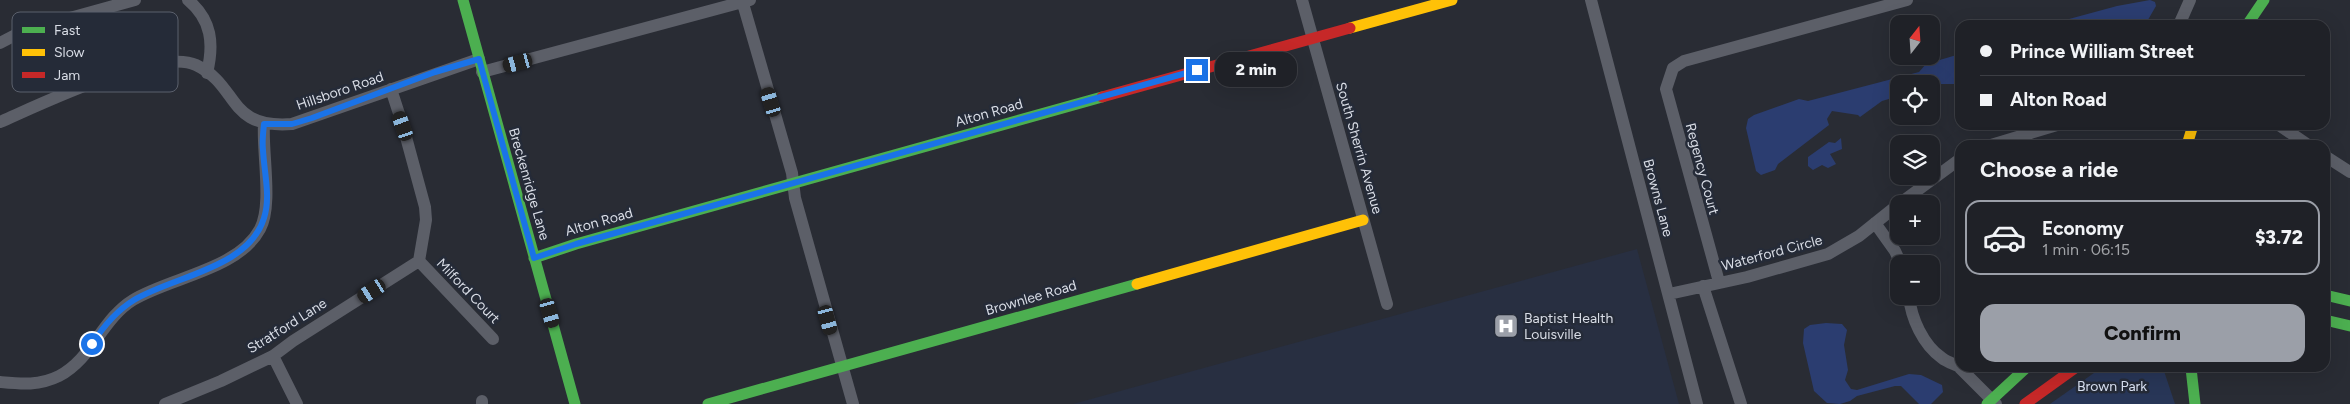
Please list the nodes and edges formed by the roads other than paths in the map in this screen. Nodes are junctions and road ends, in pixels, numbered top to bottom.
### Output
1 (135, 0) edge
2 (188, 0) edge
3 (463, 0) edge
4 (1302, 0) edge
5 (1452, 0) edge
6 (1591, 0) edge
7 (1907, 0) edge
8 (2190, 0) edge
9 (2264, 0) edge
10 (745, 1) edge
11 (90, 12) edge
12 (2181, 20) edge
13 (2250, 20) edge
14 (12, 37) edge
15 (1313, 38) junction
16 (0, 43) edge
17 (479, 59) junction
18 (178, 63) edge
19 (482, 72) junction
20 (207, 73) junction
21 (391, 89) junction
22 (68, 92) edge
23 (1, 120) edge
24 (264, 124) junction
25 (2040, 130) edge
26 (2286, 130) edge
27 (2008, 140) edge
28 (2301, 140) edge
29 (2330, 159) edge
30 (1955, 163) edge
31 (2350, 172) edge
32 (794, 184) junction
33 (1911, 195) edge
34 (1890, 211) edge
35 (1363, 220) junction
36 (1875, 223) junction
37 (1896, 255) edge
38 (534, 258) junction
39 (419, 261) junction
40 (1719, 282) junction
41 (1703, 286) junction
42 (1669, 294) junction
43 (2330, 296) edge
44 (2350, 301) edge
45 (1387, 304) dead end
46 (1911, 305) edge
47 (2330, 321) edge
48 (2350, 326) edge
49 (493, 339) dead end
50 (273, 356) junction
51 (1955, 365) edge
52 (842, 366) junction
53 (1964, 372) edge
54 (2022, 372) edge
55 (2069, 372) edge
56 (2191, 372) edge
57 (0, 382) edge
58 (1992, 403) edge
59 (165, 404) edge
60 (297, 404) edge
61 (575, 404) edge
62 (708, 404) edge
63 (853, 404) edge
64 (1697, 404) edge
65 (1741, 404) edge
66 (2025, 404) edge
67 (2194, 404) edge

1 - 11 street
2 - 20 street
3 - 17 street, Breckenridge Lane
4 - 15 street, South Sherrin Avenue
5 - 15 street, Alton Road
6 - 42 street, Browns Lane
7 - 40 street, Regency Court
8 - 12 street
9 - 13 street
10 - 19 street
10 - 32 street
14 - 16 street
15 - 32 street, Alton Road
15 - 35 street, South Sherrin Avenue
17 - 19 street, Breckenridge Lane
17 - 21 street, Hillsboro Road
18 - 20 street
19 - 38 street, Breckenridge Lane
20 - 24 street
21 - 24 street, Hillsboro Road
21 - 39 street, Milford Court
22 - 23 street
24 - 57 street
25 - 27 street
26 - 28 street
29 - 31 street
30 - 33 street, Waterford Circle
32 - 38 street, Alton Road
32 - 52 street
34 - 36 street, Waterford Circle
35 - 45 street, South Sherrin Avenue
35 - 52 street, Brownlee Road
36 - 37 street
36 - 40 street, Waterford Circle
38 - 61 street, Breckenridge Lane
39 - 49 street, Milford Court
39 - 50 street, Stratford Lane
40 - 41 street, Waterford Circle
41 - 42 street, Waterford Circle
41 - 65 street
42 - 64 street, Browns Lane
43 - 44 street
46 - 51 street
47 - 48 street
50 - 59 street, Stratford Lane
50 - 60 street
52 - 62 street, Brownlee Road
52 - 63 street
53 - 58 street
54 - 58 street
55 - 66 street
56 - 67 street

